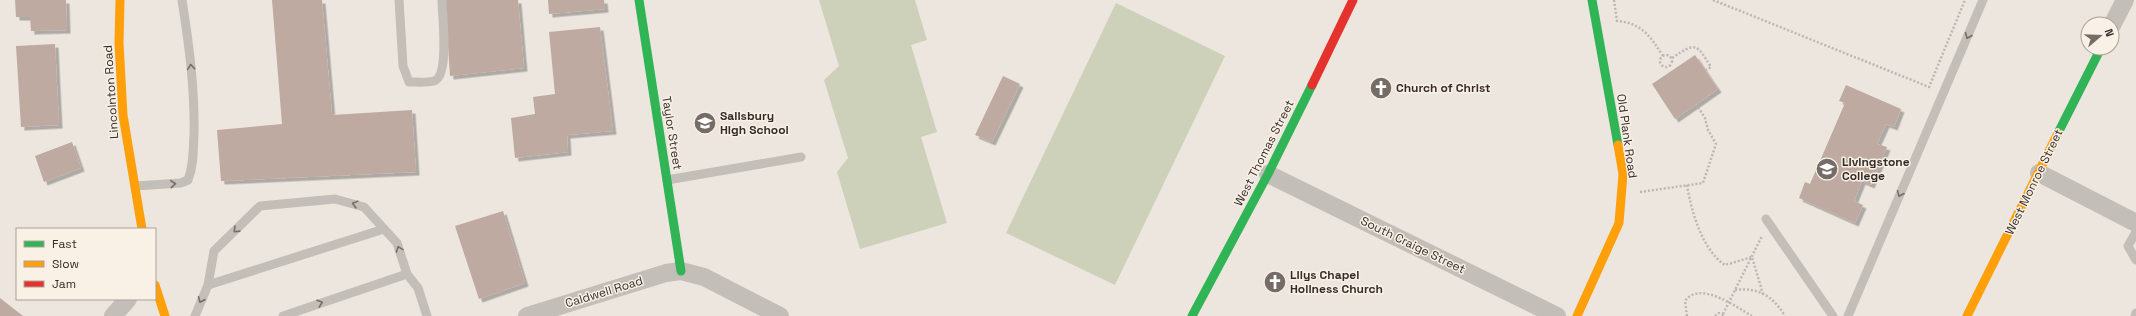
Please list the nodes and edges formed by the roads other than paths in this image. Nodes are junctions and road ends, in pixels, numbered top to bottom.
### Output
1 (120, 0) edge
2 (182, 0) edge
3 (399, 0) edge
4 (442, 0) edge
5 (639, 0) edge
6 (1353, 0) edge
7 (1592, 0) edge
8 (1983, 0) edge
9 (2125, 0) edge
10 (2117, 16) edge
11 (2097, 56) edge
12 (801, 157) dead end
13 (2039, 173) junction
14 (1268, 174) junction
15 (667, 180) junction
16 (134, 186) junction
17 (1768, 221) road end
18 (2136, 223) edge
19 (142, 228) edge
20 (384, 229) junction
21 (2136, 232) edge
22 (2136, 260) edge
23 (681, 270) junction
24 (407, 274) junction
25 (208, 285) junction
26 (156, 288) edge
27 (127, 300) edge
28 (2136, 313) edge
29 (113, 316) edge
30 (165, 316) edge
31 (195, 316) edge
32 (283, 316) edge
33 (427, 316) edge
34 (527, 316) edge
35 (780, 316) edge
36 (1192, 316) edge
37 (1557, 316) edge
38 (1577, 316) edge
39 (1833, 316) edge
40 (1848, 316) edge
41 (1967, 316) edge
42 (2134, 316) edge

1 - 16 street, Lincolnton Road
16 -> 2 lane
3 - 4 lane
5 - 15 street, Taylor Street
6 - 14 street, West Thomas Street
7 - 38 street, Old Plank Road
8 -> 40 lane
9 - 10 street
11 - 13 street, West Monroe Street
12 - 15 lane
13 - 18 street
13 - 41 street, West Monroe Street
14 - 36 street, West Thomas Street
14 - 37 street, South Craige Street
15 - 23 street, Taylor Street
16 - 19 street, Lincolnton Road
17 - 39 lane
24 -> 20 lane
20 - 25 lane
20 -> 25 lane
21 - 22 lane
23 - 34 street, Caldwell Road
23 - 35 street
32 -> 24 lane
24 - 33 lane
25 -> 31 lane
26 - 30 street
27 - 29 street
28 - 42 lane

